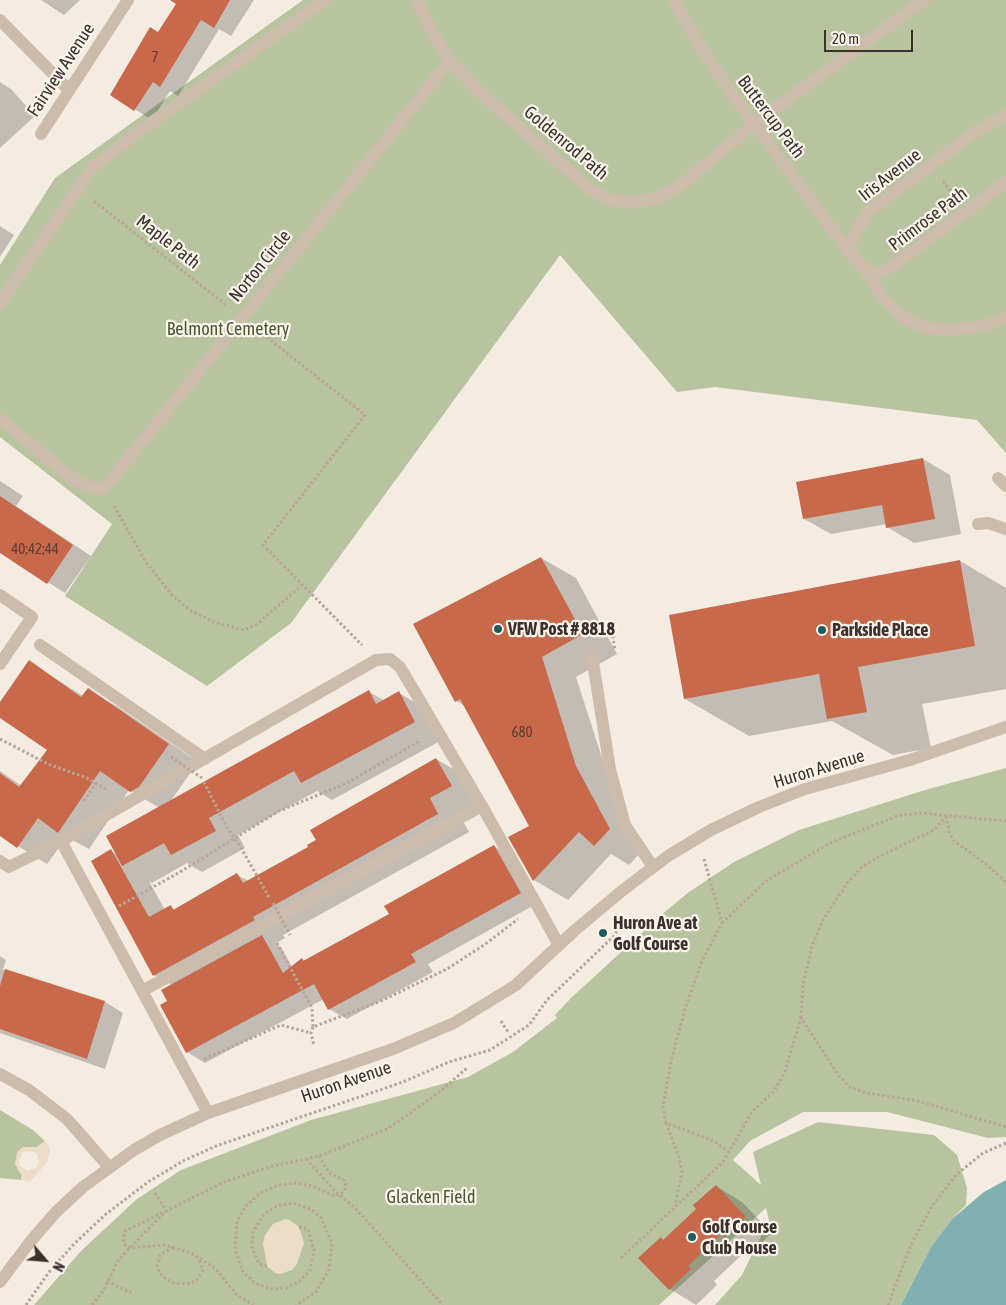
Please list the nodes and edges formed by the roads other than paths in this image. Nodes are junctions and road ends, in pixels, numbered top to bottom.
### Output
1 (128, 0) edge
2 (325, 0) edge
3 (417, 0) edge
4 (674, 0) edge
5 (924, 0) edge
6 (0, 20) edge
7 (450, 61) junction
8 (69, 90) junction
9 (1006, 115) edge
10 (754, 124) junction
11 (40, 134) dead end
12 (1006, 182) edge
13 (847, 249) junction
14 (867, 272) junction
15 (0, 304) edge
16 (1006, 318) edge
17 (0, 419) edge
18 (978, 524) dead end
19 (1006, 529) edge
20 (0, 595) edge
21 (40, 645) dead end
22 (592, 656) dead end
23 (0, 664) edge
24 (1006, 727) edge
25 (205, 759) junction
26 (482, 806) junction
27 (61, 841) junction
28 (0, 860) edge
29 (653, 867) junction
30 (559, 945) junction
31 (142, 991) junction
32 (0, 1074) edge
33 (208, 1114) junction
34 (109, 1167) junction
35 (0, 1282) edge

1 - 8 street, Fairview Avenue
2 - 15 street
3 - 7 street, Goldenrod Path
4 - 10 street, Buttercup Path
5 - 10 street, Goldenrod Path
6 - 8 street
7 - 10 street, Goldenrod Path
7 - 17 street, Norton Circle
8 - 11 street, Fairview Avenue
9 - 13 street, Iris Avenue
10 - 13 street, Buttercup Path
12 - 14 street, Primrose Path
13 - 14 street
14 - 16 street
18 - 19 street
20 - 23 street
21 - 25 street
22 - 29 street
24 - 29 street, Huron Avenue
25 - 26 street
25 - 27 street
26 - 30 street
26 - 31 street
27 - 28 street
27 - 31 street
29 - 30 street, Huron Avenue
30 - 33 street, Huron Avenue
31 - 33 street
32 - 34 street
33 - 34 street, Huron Avenue
34 - 35 street, Huron Avenue

